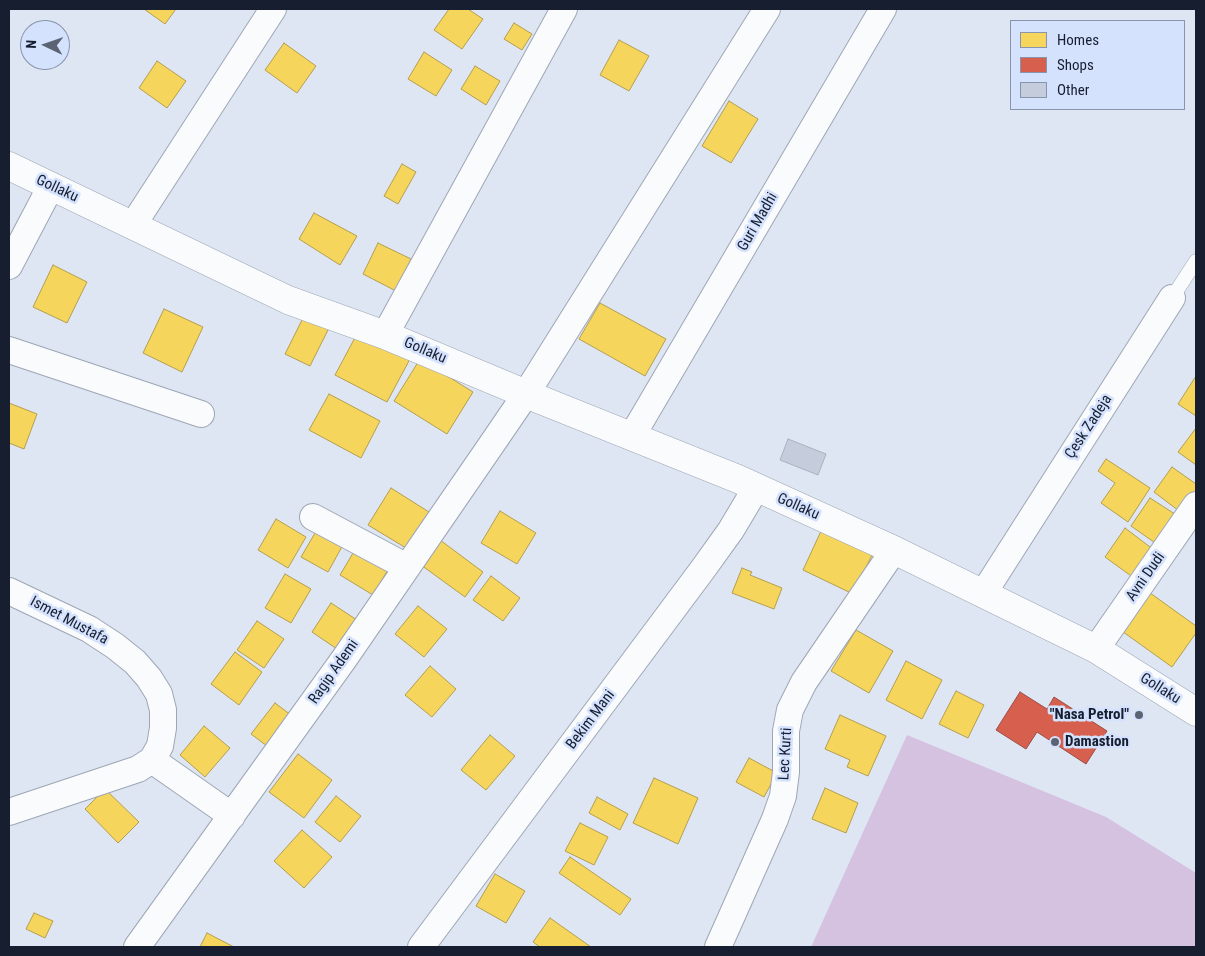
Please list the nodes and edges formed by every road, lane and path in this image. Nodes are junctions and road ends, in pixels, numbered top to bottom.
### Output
1 (273, 9) edge
2 (564, 9) edge
3 (767, 9) edge
4 (883, 9) edge
5 (9, 166) edge
6 (52, 186) junction
7 (133, 225) junction
8 (1196, 261) edge
9 (9, 266) edge
10 (1172, 298) joint
11 (385, 335) junction
12 (9, 350) edge
13 (526, 394) junction
14 (201, 414) dead end
15 (632, 436) junction
16 (756, 488) junction
17 (1196, 505) edge
18 (314, 517) dead end
19 (894, 550) junction
20 (408, 567) junction
21 (9, 591) edge
22 (983, 594) junction
23 (1096, 649) junction
24 (1196, 712) edge
25 (152, 760) junction
26 (9, 812) edge
27 (232, 816) junction
28 (137, 947) edge
29 (421, 947) edge
30 (718, 947) edge

1 - 7 street
2 - 11 street, Gollaku
3 - 13 street, Ragip Ademi
4 - 15 street, Guri Madhi
5 - 6 main road, Gollaku
6 - 7 main road, Gollaku
6 - 9 street
7 - 11 main road, Gollaku
8 - 10 lane, Çesk Zadeja
10 - 22 street, Çesk Zadeja
11 - 13 main road, Gollaku
12 - 14 street
13 - 15 main road, Gollaku
13 - 20 street, Ragip Ademi
15 - 16 main road, Gollaku
16 - 19 main road, Gollaku
16 - 29 street, Bekim Mani
17 - 23 street, Avni Dudi
18 - 20 street
19 - 22 main road, Gollaku
19 - 30 street, Lec Kurti
20 - 27 street, Ragip Ademi
21 - 25 street, Ismet Mustafa
22 - 23 main road, Gollaku
23 - 24 main road, Gollaku
25 - 26 street
25 - 27 street
27 - 28 street, Ragip Ademi

